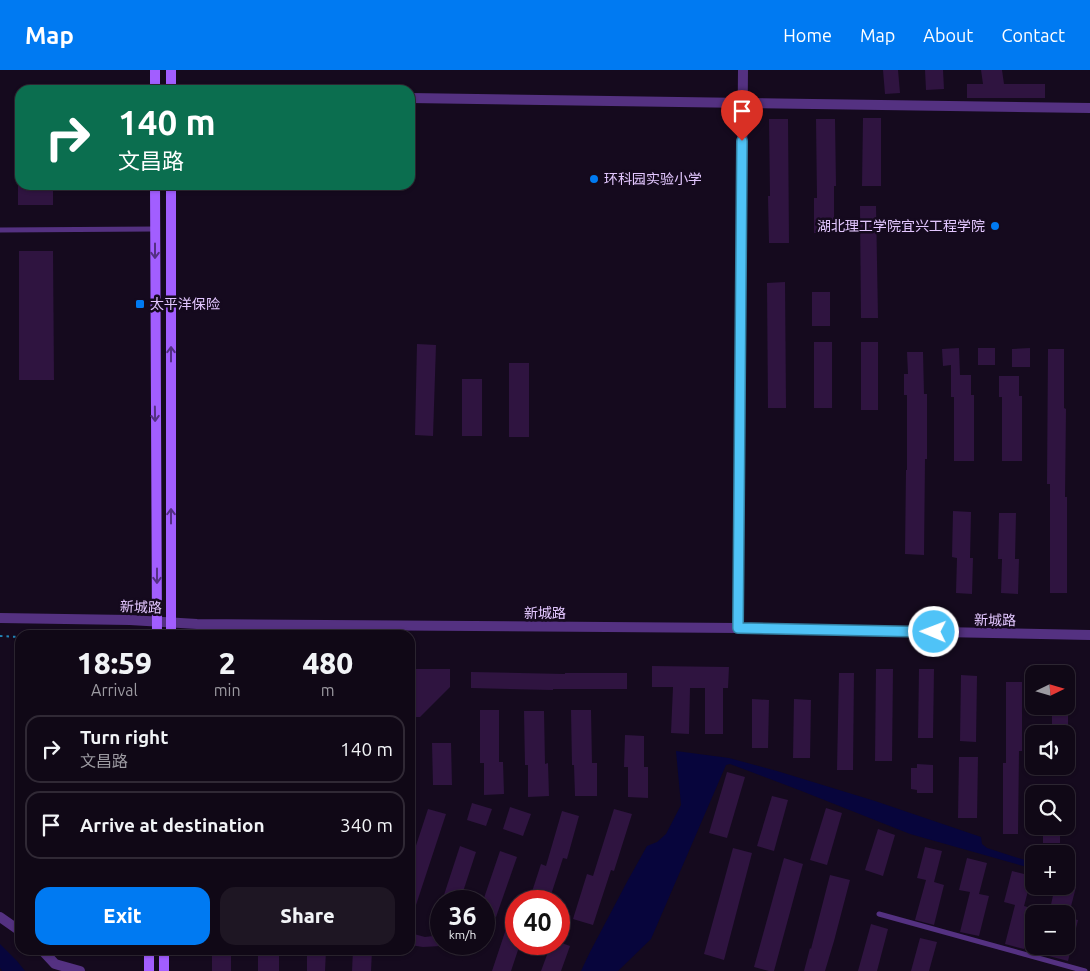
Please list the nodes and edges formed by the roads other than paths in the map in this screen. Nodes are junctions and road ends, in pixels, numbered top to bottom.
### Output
1 (155, 70) edge
2 (171, 70) edge
3 (743, 70) edge
4 (155, 85) edge
5 (171, 85) edge
6 (415, 98) edge
7 (742, 102) junction
8 (1090, 108) edge
9 (155, 190) edge
10 (171, 190) edge
11 (155, 229) junction
12 (0, 230) edge
13 (0, 618) edge
14 (157, 621) junction
15 (171, 622) junction
16 (738, 628) junction
17 (157, 630) edge
18 (171, 630) edge
19 (1090, 635) edge
20 (879, 914) dead end
21 (0, 917) edge
22 (5, 923) edge
23 (47, 955) edge
24 (149, 955) edge
25 (164, 955) edge
26 (80, 971) edge
27 (149, 971) edge
28 (164, 971) edge
29 (1086, 971) edge

1 - 4 main road
2 - 5 main road
3 - 7 street
6 - 7 street
7 - 8 street
7 - 16 street
9 - 11 main road
15 -> 10 main road
11 - 12 lane
11 -> 14 main road
13 - 14 street, 新城路
14 - 15 street, 新城路
14 - 17 main road
15 - 16 street, 新城路
15 - 18 main road
16 - 19 street, 新城路
20 - 29 lane
21 - 22 street
23 - 26 street
24 - 27 main road
25 - 28 main road

